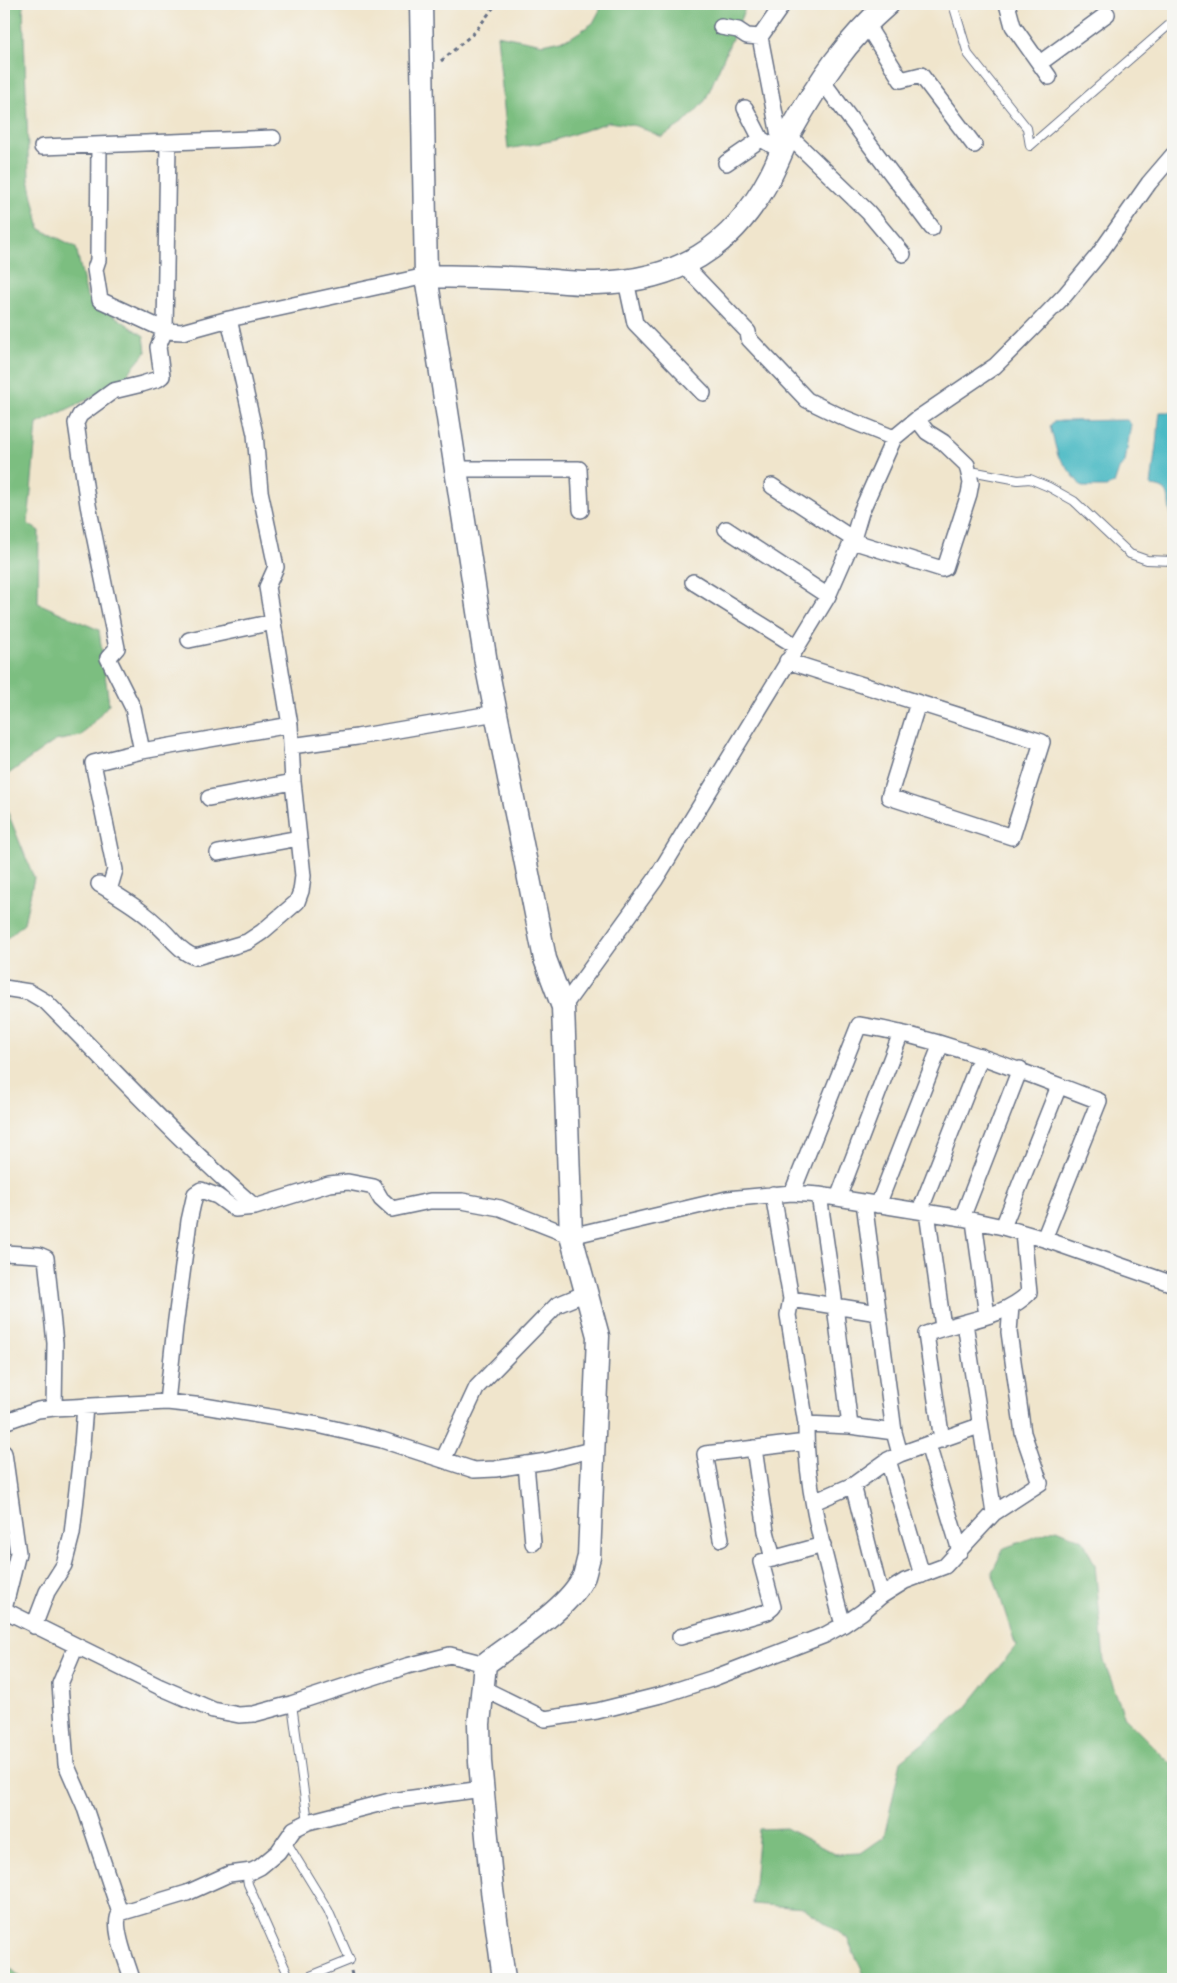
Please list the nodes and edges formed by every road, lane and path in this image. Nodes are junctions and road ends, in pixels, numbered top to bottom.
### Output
1 (421, 4) edge
2 (496, 4) edge
3 (888, 4) edge
4 (953, 4) edge
5 (1007, 4) edge
6 (779, 6) edge
7 (1107, 14) dead end
8 (866, 24) junction
9 (1169, 25) dead end
10 (721, 27) dead end
11 (760, 37) junction
12 (1040, 63) junction
13 (422, 69) junction
14 (1049, 77) dead end
15 (822, 81) junction
16 (744, 108) dead end
17 (273, 138) dead end
18 (761, 139) junction
19 (168, 143) junction
20 (785, 144) junction
21 (974, 145) dead end
22 (99, 146) junction
23 (42, 147) dead end
24 (1173, 155) edge
25 (726, 163) dead end
26 (932, 228) dead end
27 (903, 254) dead end
28 (684, 265) junction
29 (426, 276) junction
30 (626, 281) junction
31 (229, 319) junction
32 (165, 330) junction
33 (703, 393) dead end
34 (916, 419) junction
35 (894, 438) junction
36 (455, 469) junction
37 (970, 474) junction
38 (772, 486) dead end
39 (581, 510) dead end
40 (726, 528) dead end
41 (852, 540) junction
42 (1173, 561) edge
43 (693, 582) dead end
44 (828, 596) junction
45 (273, 622) junction
46 (189, 640) dead end
47 (796, 646) junction
48 (787, 661) junction
49 (918, 703) junction
50 (496, 713) junction
51 (290, 725) junction
52 (291, 746) junction
53 (142, 752) junction
54 (293, 782) junction
55 (209, 798) dead end
56 (299, 838) junction
57 (218, 853) dead end
58 (4, 988) edge
59 (563, 1007) junction
60 (901, 1033) junction
61 (941, 1044) junction
62 (981, 1056) junction
63 (1020, 1069) junction
64 (1059, 1086) junction
65 (792, 1193) junction
66 (773, 1194) junction
67 (819, 1195) junction
68 (838, 1198) junction
69 (871, 1204) junction
70 (255, 1208) junction
71 (924, 1212) junction
72 (968, 1220) junction
73 (1003, 1227) junction
74 (1023, 1233) junction
75 (571, 1236) junction
76 (1044, 1239) junction
77 (4, 1253) edge
78 (1173, 1284) edge
79 (586, 1293) junction
80 (791, 1299) junction
81 (835, 1306) junction
82 (1011, 1306) junction
83 (878, 1313) junction
84 (987, 1316) junction
85 (964, 1323) junction
86 (943, 1327) junction
87 (167, 1402) junction
88 (85, 1406) junction
89 (54, 1408) junction
90 (4, 1422) edge
91 (806, 1424) junction
92 (850, 1426) junction
93 (979, 1426) junction
94 (894, 1432) junction
95 (806, 1442) junction
96 (935, 1443) junction
97 (754, 1448) junction
98 (595, 1449) junction
99 (4, 1453) edge
100 (894, 1457) junction
101 (443, 1460) junction
102 (526, 1464) junction
103 (853, 1485) junction
104 (814, 1502) junction
105 (994, 1513) junction
106 (721, 1539) dead end
107 (533, 1543) dead end
108 (823, 1545) junction
109 (960, 1551) junction
110 (773, 1559) junction
111 (922, 1575) junction
112 (881, 1596) junction
113 (4, 1609) edge
114 (843, 1625) junction
115 (34, 1626) junction
116 (680, 1637) dead end
117 (76, 1646) junction
118 (485, 1664) junction
119 (482, 1688) junction
120 (292, 1704) junction
121 (483, 1789) junction
122 (308, 1822) junction
123 (286, 1841) junction
124 (246, 1871) junction
125 (120, 1913) junction
126 (132, 1979) edge
127 (290, 1979) edge
128 (303, 1979) edge
129 (504, 1979) edge

1 - 13 street
2 - 13 path
3 - 8 street
4 - 9 lane
5 - 12 street
6 - 11 street
7 - 12 street
8 - 15 street
8 - 21 street
10 - 11 street
11 - 20 street
12 - 14 street
13 - 29 street
15 - 20 street
15 - 26 street
16 - 18 street
17 - 19 street
18 - 20 street
18 - 25 street
19 - 22 street
19 - 32 street
20 - 27 street
20 - 28 street
22 - 23 street
22 - 32 street
24 - 34 street
28 - 30 street
28 - 35 street
29 - 30 street
29 - 31 street
29 - 36 street
30 - 33 street
31 - 32 street
31 - 45 street
32 - 53 street
34 - 35 street
34 - 37 street
35 - 41 street
36 - 39 street
36 - 50 street
37 - 41 street
37 - 42 lane
38 - 41 street
40 - 44 street
41 - 44 street
43 - 47 street
44 - 47 street
45 - 46 street
45 - 51 street
47 - 48 street
48 - 49 street
48 - 59 street
49 - 49 street
50 - 52 street
50 - 59 street
51 - 52 street
51 - 53 street
52 - 54 street
53 - 56 street
54 - 55 street
54 - 56 street
56 - 57 street
58 - 70 street
59 - 75 street
60 - 61 street
60 - 65 street
60 - 68 street
61 - 62 street
61 - 69 street
62 - 63 street
62 - 71 street
63 - 64 street
63 - 72 street
64 - 73 street
64 - 76 street
65 - 66 street
65 - 67 street
66 - 75 street
66 - 80 street
67 - 68 street
67 - 81 street
68 - 69 street
69 - 71 street
69 - 83 street
70 - 75 street
70 - 87 street
71 - 72 street
71 - 86 street
72 - 73 street
72 - 84 street
73 - 74 street
74 - 76 street
74 - 82 street
75 - 79 street
76 - 78 street
77 - 89 street
79 - 98 street
79 - 101 street
80 - 81 street
80 - 91 street
81 - 83 street
81 - 92 street
82 - 84 street
82 - 105 street
83 - 94 street
84 - 85 street
85 - 86 street
85 - 93 street
86 - 96 street
87 - 88 street
87 - 101 street
88 - 89 street
88 - 115 street
89 - 90 street
91 - 92 street
91 - 95 street
92 - 94 street
93 - 96 street
93 - 105 street
94 - 100 street
95 - 97 street
95 - 104 street
96 - 100 street
96 - 109 street
97 - 106 street
97 - 110 street
98 - 102 street
98 - 118 street
99 - 113 street
100 - 103 street
100 - 111 street
101 - 102 street
102 - 107 street
103 - 104 street
103 - 112 street
104 - 108 street
105 - 109 street
108 - 110 street
108 - 114 street
109 - 111 street
110 - 116 street
111 - 112 street
112 - 114 street
113 - 115 street
114 - 119 street
115 - 117 street
117 - 120 street
117 - 125 street
118 - 119 street
118 - 120 street
119 - 121 street
120 - 122 lane
121 - 122 street
121 - 129 street
122 - 123 street
123 - 124 street
123 - 128 lane
124 - 125 street
124 - 127 lane
125 - 126 street

